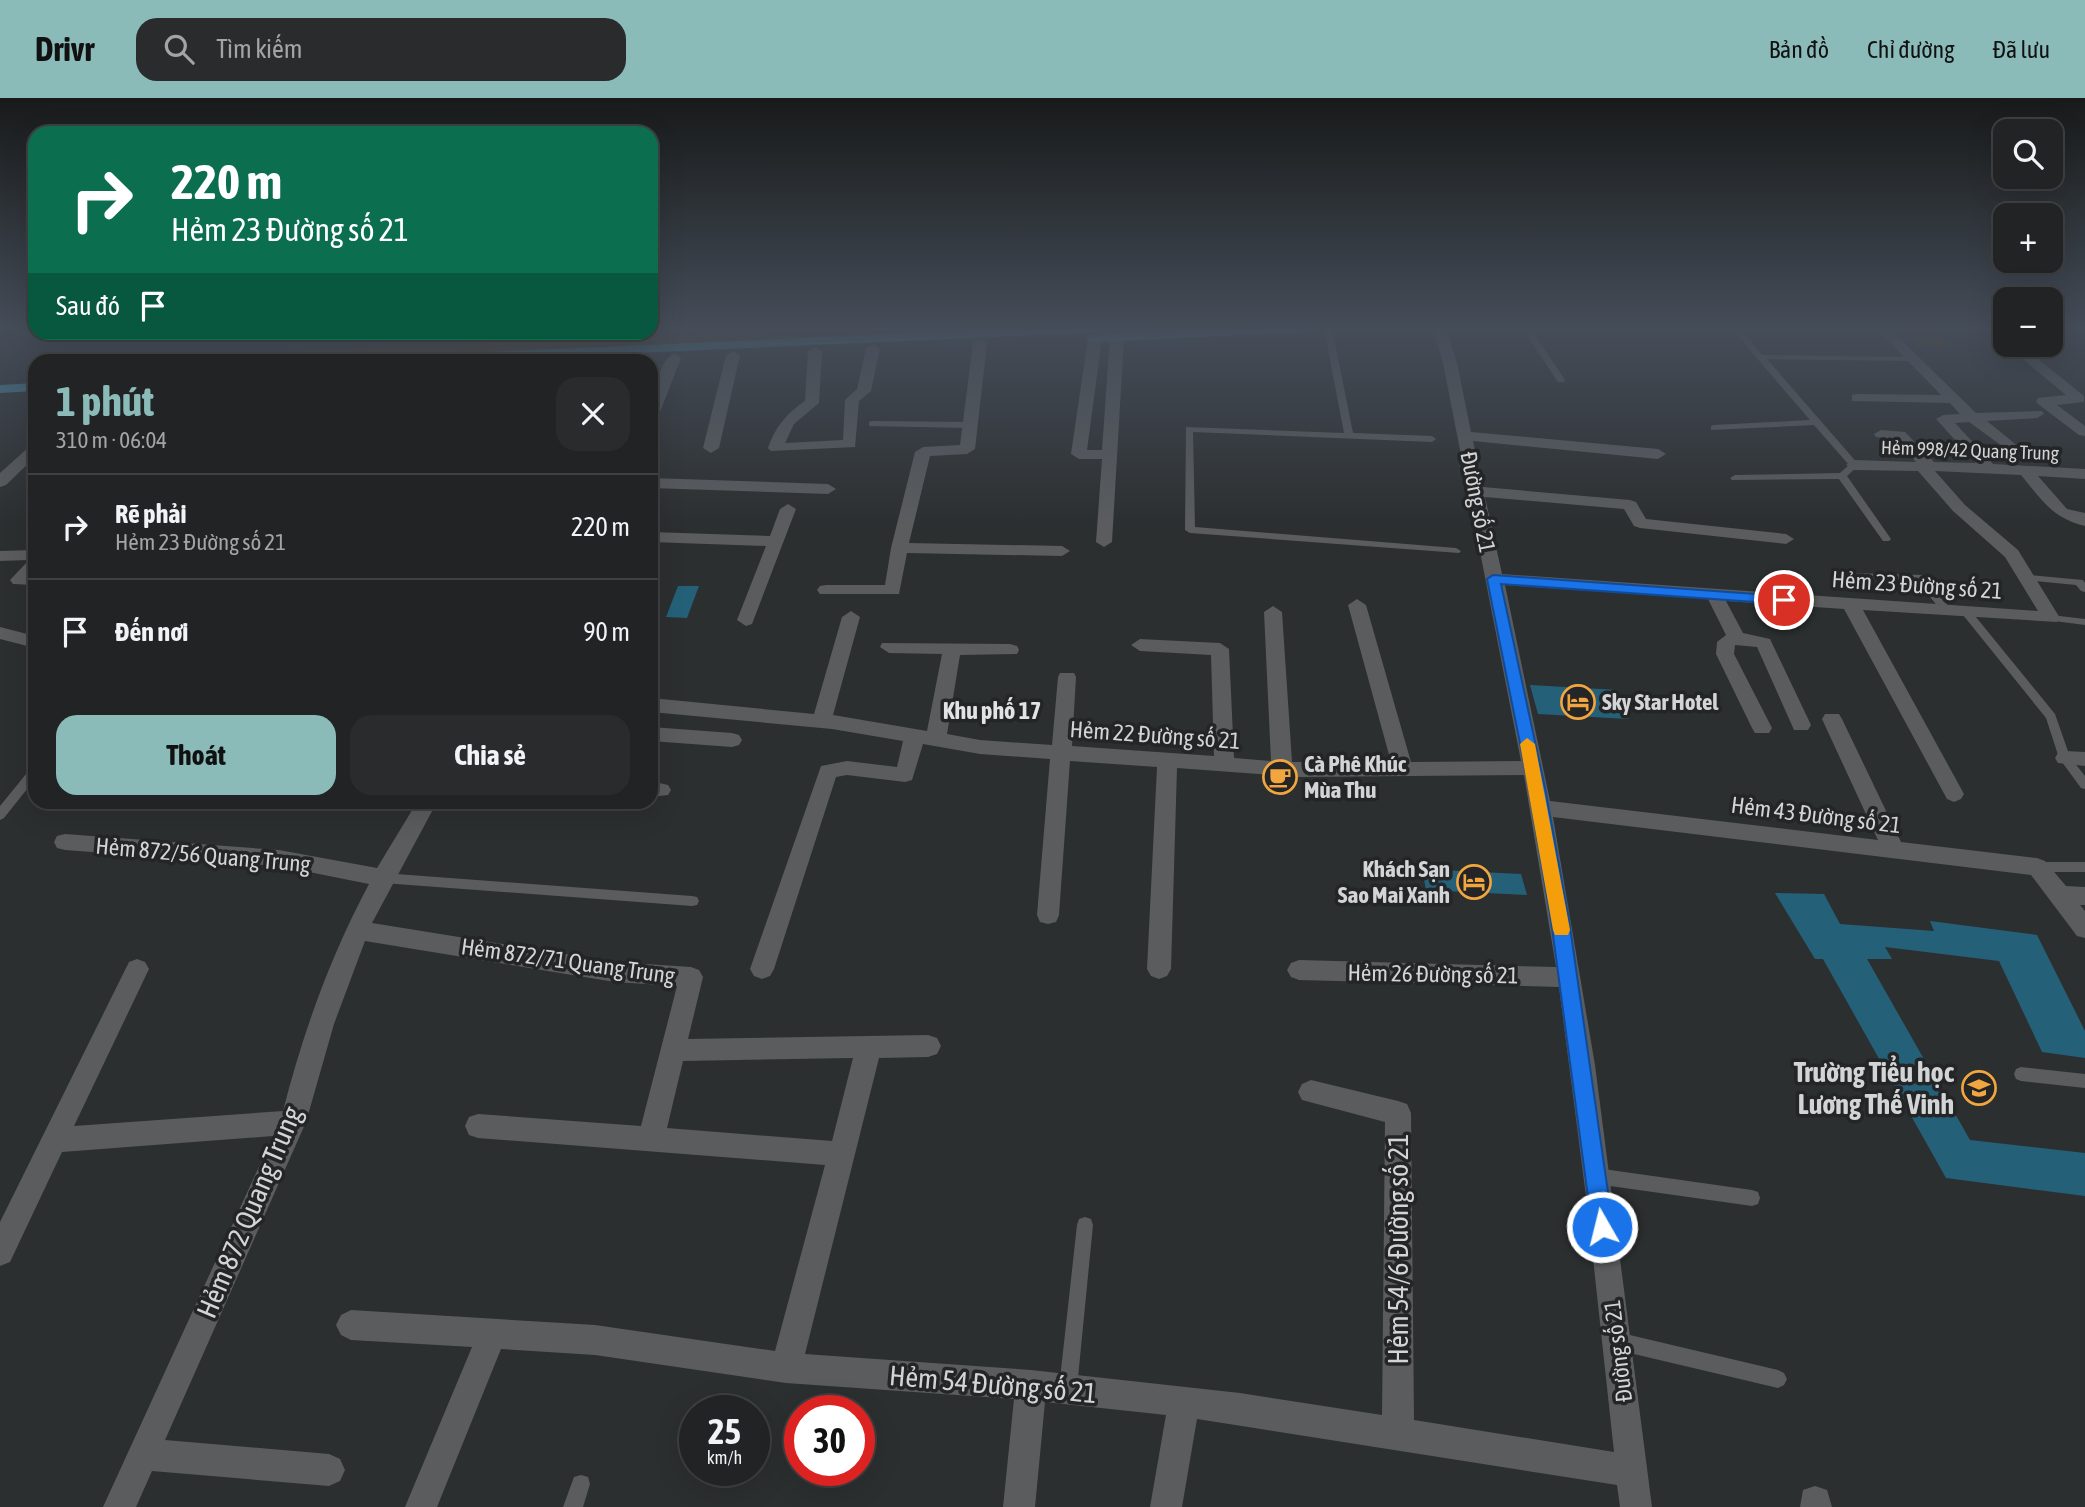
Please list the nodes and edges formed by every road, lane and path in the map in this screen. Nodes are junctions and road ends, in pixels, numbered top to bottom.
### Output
1 (724, 394) edge
2 (813, 394) edge
3 (860, 394) edge
4 (973, 394) edge
5 (1087, 394) edge
6 (1111, 394) edge
7 (1341, 394) edge
8 (1456, 394) edge
9 (1791, 394) edge
10 (1949, 394) edge
11 (2073, 394) edge
12 (1857, 398) dead end
13 (1954, 399) junction
14 (2037, 414) dead end
15 (1971, 416) junction
16 (1815, 422) junction
17 (873, 424) dead end
18 (969, 425) junction
19 (1714, 428) dead end
20 (2084, 432) edge
21 (1349, 434) junction
22 (1881, 434) dead end
23 (1465, 436) junction
24 (1432, 439) dead end
25 (2009, 446) dead end
26 (711, 448) dead end
27 (1658, 454) dead end
28 (1109, 455) junction
29 (28, 463) edge
30 (1925, 466) junction
31 (1989, 468) junction
32 (2024, 469) junction
33 (1848, 470) junction
34 (2085, 474) edge
35 (1735, 478) dead end
36 (0, 482) edge
37 (658, 483) edge
38 (828, 489) dead end
39 (1476, 491) junction
40 (788, 509) dead end
41 (2085, 521) edge
42 (658, 537) edge
43 (1786, 539) dead end
44 (1886, 539) dead end
45 (775, 541) junction
46 (1104, 542) dead end
47 (899, 548) junction
48 (1062, 551) dead end
49 (1456, 551) dead end
50 (28, 555) edge
51 (0, 556) edge
52 (28, 571) edge
53 (1847, 576) dead end
54 (2029, 578) junction
55 (1493, 579) junction
56 (28, 580) edge
57 (2085, 589) edge
58 (826, 590) dead end
59 (1714, 595) junction
60 (1357, 605) dead end
61 (1852, 605) junction
62 (1273, 612) dead end
63 (1948, 612) junction
64 (1967, 613) junction
65 (851, 617) dead end
66 (2052, 618) junction
67 (746, 620) dead end
68 (2085, 622) edge
69 (0, 633) edge
70 (1736, 637) junction
71 (28, 640) edge
72 (1140, 645) dead end
73 (889, 647) dead end
74 (952, 649) junction
75 (1010, 650) dead end
76 (1067, 677) dead end
77 (658, 706) edge
78 (1832, 719) dead end
79 (822, 721) junction
80 (1801, 725) dead end
81 (1762, 728) dead end
82 (658, 735) edge
83 (926, 736) junction
84 (732, 740) dead end
85 (1061, 753) junction
86 (2075, 759) edge
87 (1167, 760) junction
88 (1224, 764) junction
89 (1282, 768) junction
90 (1533, 768) junction
91 (1403, 769) junction
92 (28, 780) edge
93 (2085, 785) edge
94 (1954, 794) dead end
95 (1541, 808) junction
96 (423, 809) edge
97 (0, 815) edge
98 (65, 842) dead end
99 (1894, 851) junction
100 (2036, 867) junction
101 (2085, 867) edge
102 (383, 878) junction
103 (2060, 894) junction
104 (2085, 896) edge
105 (692, 901) dead end
106 (1048, 915) dead end
107 (2085, 929) edge
108 (357, 930) junction
109 (137, 969) dead end
110 (762, 969) dead end
111 (1159, 969) dead end
112 (1299, 971) dead end
113 (1568, 977) junction
114 (928, 1046) dead end
115 (869, 1047) junction
116 (675, 1049) junction
117 (2021, 1074) dead end
118 (2085, 1081) edge
119 (1311, 1092) dead end
120 (293, 1122) junction
121 (478, 1126) dead end
122 (651, 1139) junction
123 (55, 1140) junction
124 (841, 1154) junction
125 (1595, 1176) junction
126 (1752, 1198) dead end
127 (1085, 1225) dead end
128 (0, 1252) edge
129 (351, 1325) dead end
130 (492, 1334) junction
131 (1617, 1341) junction
132 (786, 1368) junction
133 (1778, 1379) dead end
134 (1031, 1385) junction
135 (1068, 1389) junction
136 (1184, 1402) junction
137 (1398, 1433) junction
138 (143, 1454) junction
139 (329, 1470) dead end
140 (1632, 1471) junction
141 (580, 1484) dead end
142 (118, 1507) edge
143 (421, 1507) edge
144 (573, 1507) edge
145 (1019, 1507) edge
146 (1166, 1507) edge
147 (1636, 1507) edge

1 - 26 street
2 - 3 street
4 - 18 street
5 - 28 street
6 - 28 street
7 - 21 lane
8 - 23 street, Đường số 21
9 - 16 lane
10 - 13 street
11 - 20 street
12 - 13 street
13 - 15 street
14 - 15 street
15 - 25 street
15 - 31 street
16 - 19 lane
16 - 33 lane
17 - 18 lane
18 - 47 street
21 - 24 lane
21 - 49 lane
22 - 30 street, Hẻm 23 Đường số 21
23 - 27 street
23 - 39 street, Đường số 21
28 - 46 street
29 - 36 street
30 - 31 street, Hẻm 998/42 Quang Trung
30 - 33 street, Hẻm 998/42 Quang Trung
30 - 54 street, Hẻm 23 Đường số 21
31 - 32 street, Hẻm 998/42 Quang Trung
32 - 34 street, Hẻm 998/42 Quang Trung
32 - 41 street
33 - 35 lane
33 - 44 lane
37 - 38 street
39 - 43 street
39 - 55 street, Đường số 21
40 - 45 street
42 - 45 street
45 - 67 street
47 - 48 street
47 - 58 street
50 - 51 street
52 - 56 street
53 - 63 lane
54 - 57 lane
54 - 66 street, Hẻm 23 Đường số 21
55 - 59 street, Hẻm 23 Đường số 21
55 - 90 street, Đường số 21
59 - 61 street, Hẻm 23 Đường số 21
59 - 70 street
60 - 91 street
61 - 63 street, Hẻm 23 Đường số 21
61 - 94 street
62 - 89 street
63 - 64 street, Hẻm 23 Đường số 21
64 - 66 street, Hẻm 23 Đường số 21
64 - 86 lane
65 - 79 street
66 - 68 lane
69 - 71 street
70 - 80 street
70 - 81 street
72 - 88 street
73 - 74 street
74 - 75 street
74 - 83 street
76 - 85 street
77 - 79 street, Hẻm 22 Đường số 21
78 - 99 street
79 - 83 street, Hẻm 22 Đường số 21
82 - 84 street
83 - 85 street, Hẻm 22 Đường số 21
83 - 110 street
85 - 87 street, Hẻm 22 Đường số 21
85 - 106 street
86 - 93 lane
87 - 88 street, Hẻm 22 Đường số 21
87 - 111 street
88 - 89 street, Hẻm 22 Đường số 21
89 - 91 street, Hẻm 22 Đường số 21
90 - 91 street, Hẻm 22 Đường số 21
90 - 95 street, Đường số 21
92 - 97 lane
95 - 99 street, Hẻm 43 Đường số 21
95 - 113 street, Đường số 21
96 - 102 street, Hẻm 872 Quang Trung
98 - 102 street, Hẻm 872/56 Quang Trung
99 - 100 street, Hẻm 43 Đường số 21
100 - 101 lane, Hẻm 43 Đường số 21
100 - 103 street
102 - 105 lane
102 - 108 street, Hẻm 872 Quang Trung
103 - 104 street
103 - 107 street
108 - 116 street, Hẻm 872/71 Quang Trung
108 - 120 street, Hẻm 872 Quang Trung
109 - 123 street
112 - 113 street, Hẻm 26 Đường số 21
113 - 125 street, Đường số 21
114 - 115 street
115 - 116 street
115 - 124 street
116 - 122 street, Hẻm 872/71 Quang Trung
117 - 118 lane
119 - 137 street, Hẻm 54/6 Đường số 21
120 - 123 street
120 - 138 street, Hẻm 872 Quang Trung
121 - 122 street
122 - 124 street
123 - 128 street
124 - 132 street
125 - 126 lane
125 - 131 street, Đường số 21
127 - 135 lane
129 - 130 street, Hẻm 54 Đường số 21
130 - 132 street, Hẻm 54 Đường số 21
130 - 143 street
131 - 133 lane
131 - 140 street, Đường số 21
132 - 134 street, Hẻm 54 Đường số 21
134 - 135 street, Hẻm 54 Đường số 21
134 - 145 street
135 - 136 street, Hẻm 54 Đường số 21
136 - 137 street, Hẻm 54 Đường số 21
136 - 146 street
137 - 140 street, Hẻm 54 Đường số 21
138 - 139 street
138 - 142 street, Hẻm 872 Quang Trung
140 - 147 street, Đường số 21
141 - 144 lane

